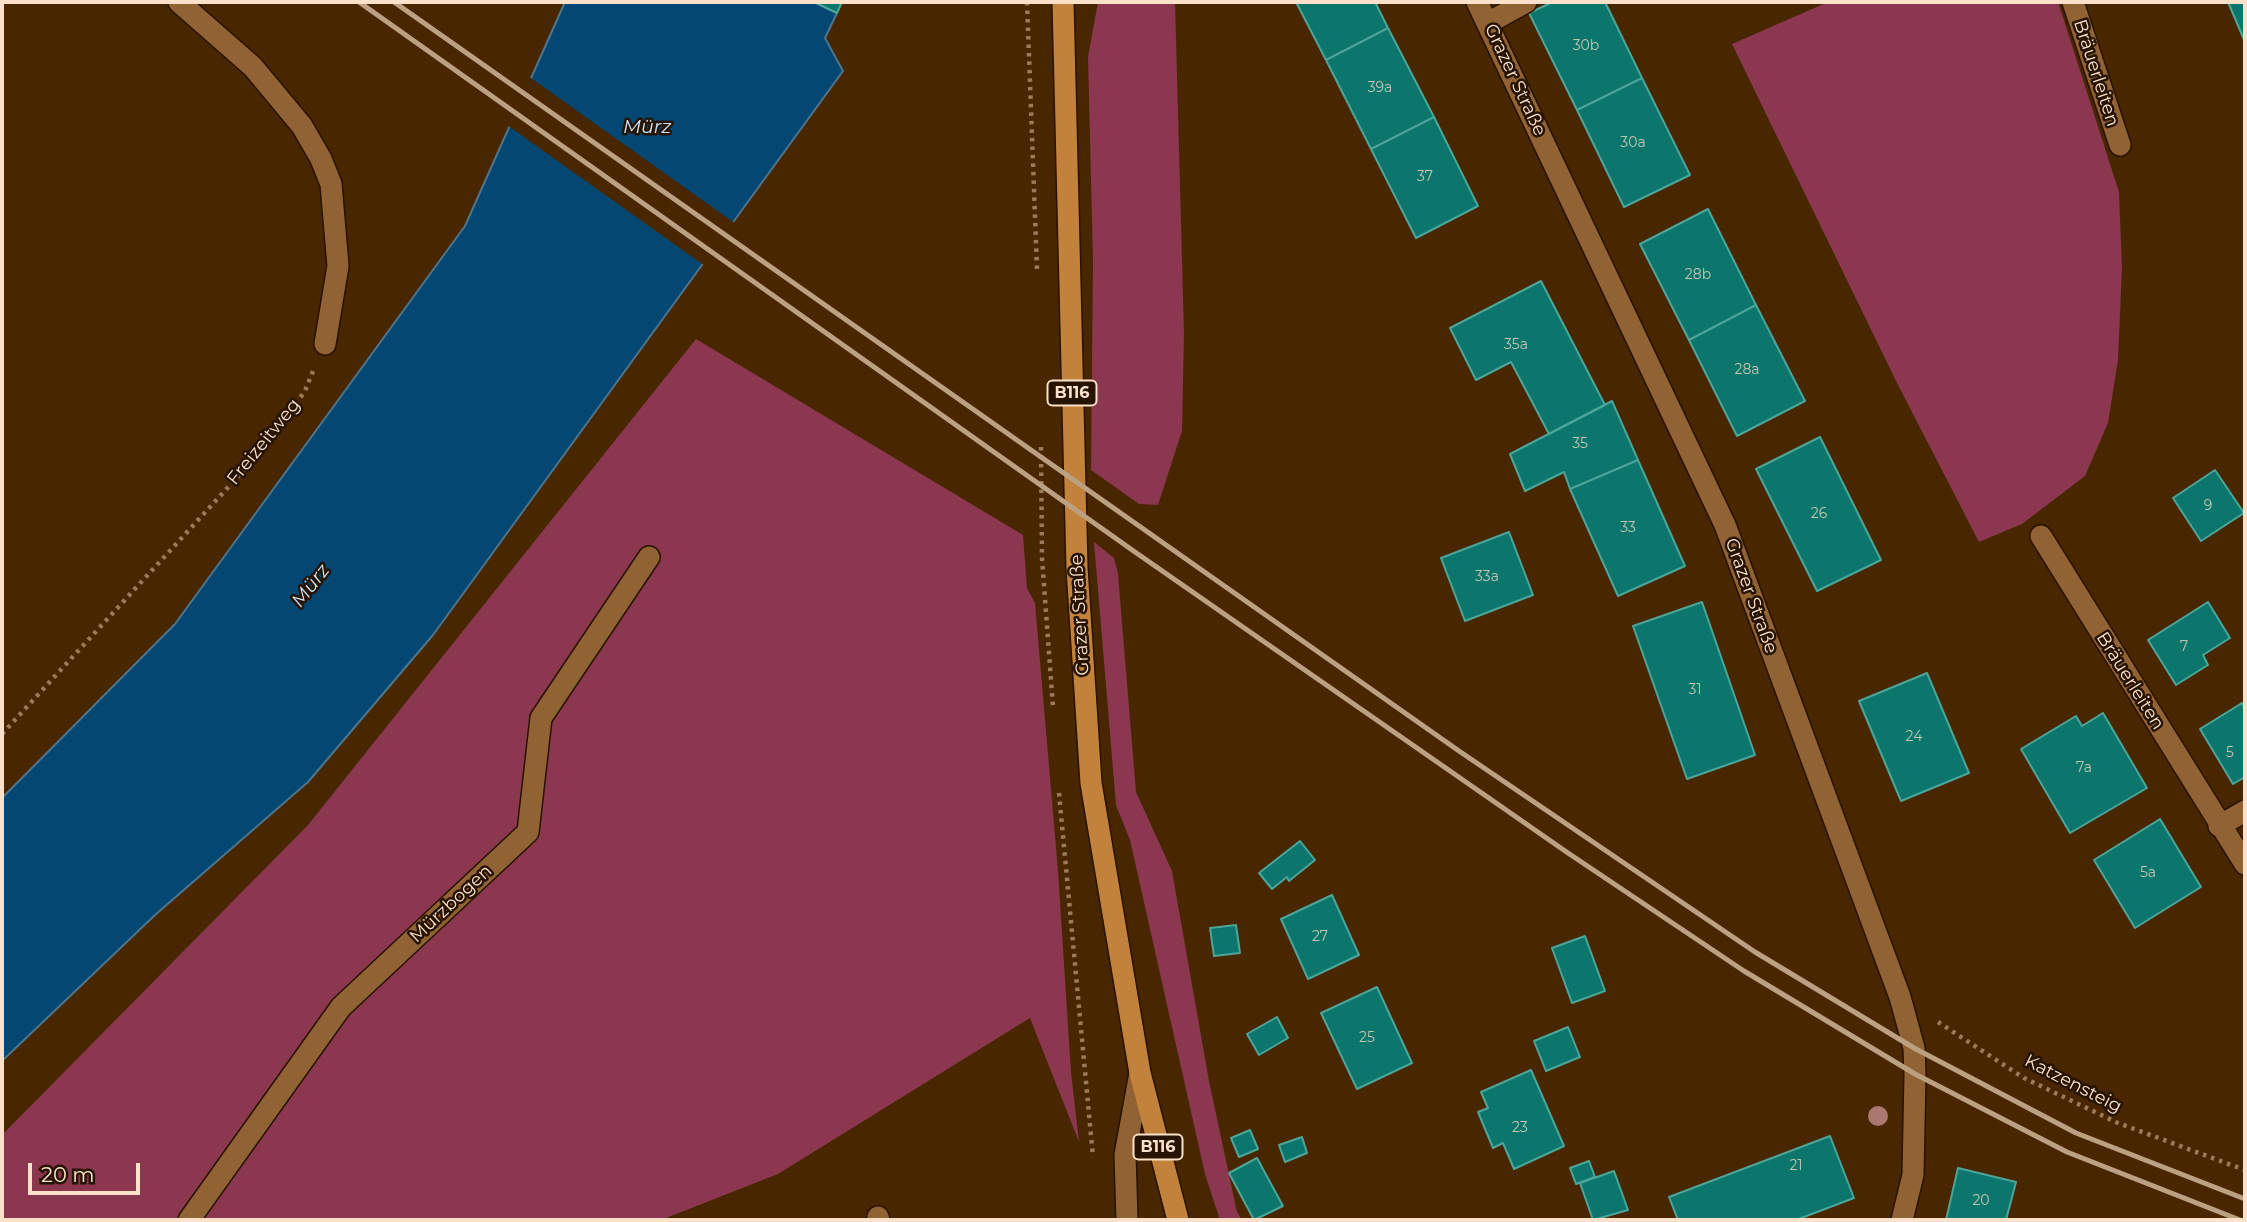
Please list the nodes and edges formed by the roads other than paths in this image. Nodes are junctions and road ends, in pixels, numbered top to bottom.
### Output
1 (179, 2) edge
2 (1063, 2) edge
3 (1477, 2) edge
4 (1527, 2) edge
5 (2073, 2) edge
6 (1488, 23) junction
7 (2120, 145) dead end
8 (325, 344) road end
9 (2040, 536) dead end
10 (649, 557) dead end
11 (2245, 811) edge
12 (2219, 826) junction
13 (2245, 864) edge
14 (1140, 1073) junction
15 (189, 1220) edge
16 (1127, 1220) edge
17 (1178, 1220) edge
18 (1902, 1220) edge

1 - 8 street
2 - 14 main road, Grazer Straße / B116
3 - 6 street, Grazer Straße
4 - 6 street
5 - 7 street, Bräuerleiten
6 - 18 street, Grazer Straße
9 - 12 street, Bräuerleiten
10 - 15 street, Mürzbogen
11 - 12 street
12 - 13 street, Bräuerleiten
14 - 16 street
14 - 17 main road, Grazer Straße / B116

